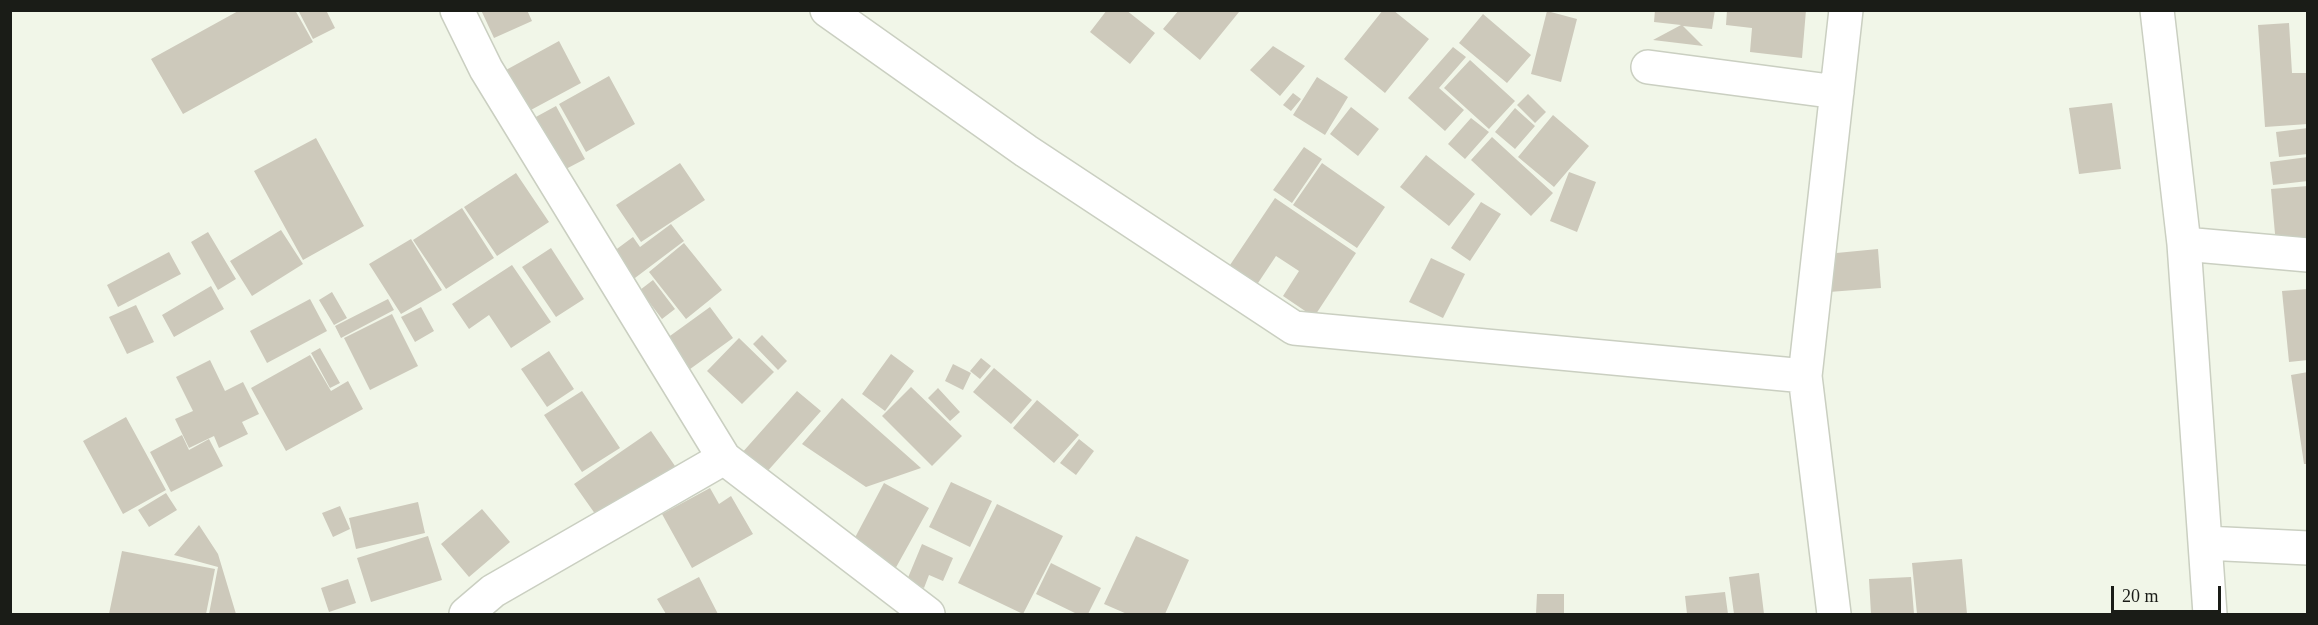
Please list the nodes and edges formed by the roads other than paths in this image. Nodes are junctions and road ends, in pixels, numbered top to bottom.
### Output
1 (457, 10) edge
2 (828, 10) edge
3 (1846, 10) edge
4 (2157, 10) edge
5 (1648, 67) dead end
6 (1837, 92) junction
7 (2184, 244) junction
8 (2307, 255) edge
9 (1805, 376) junction
10 (724, 458) junction
11 (2205, 543) junction
12 (2307, 548) edge
13 (466, 615) edge
14 (928, 615) edge
15 (1834, 615) edge
16 (2210, 615) edge

1 - 10 street
2 - 9 street
3 - 6 street
4 - 7 street
5 - 6 street
6 - 9 street
7 - 8 street
7 - 11 street
9 - 15 street
10 - 13 street
10 - 14 street
11 - 12 street
11 - 16 street

